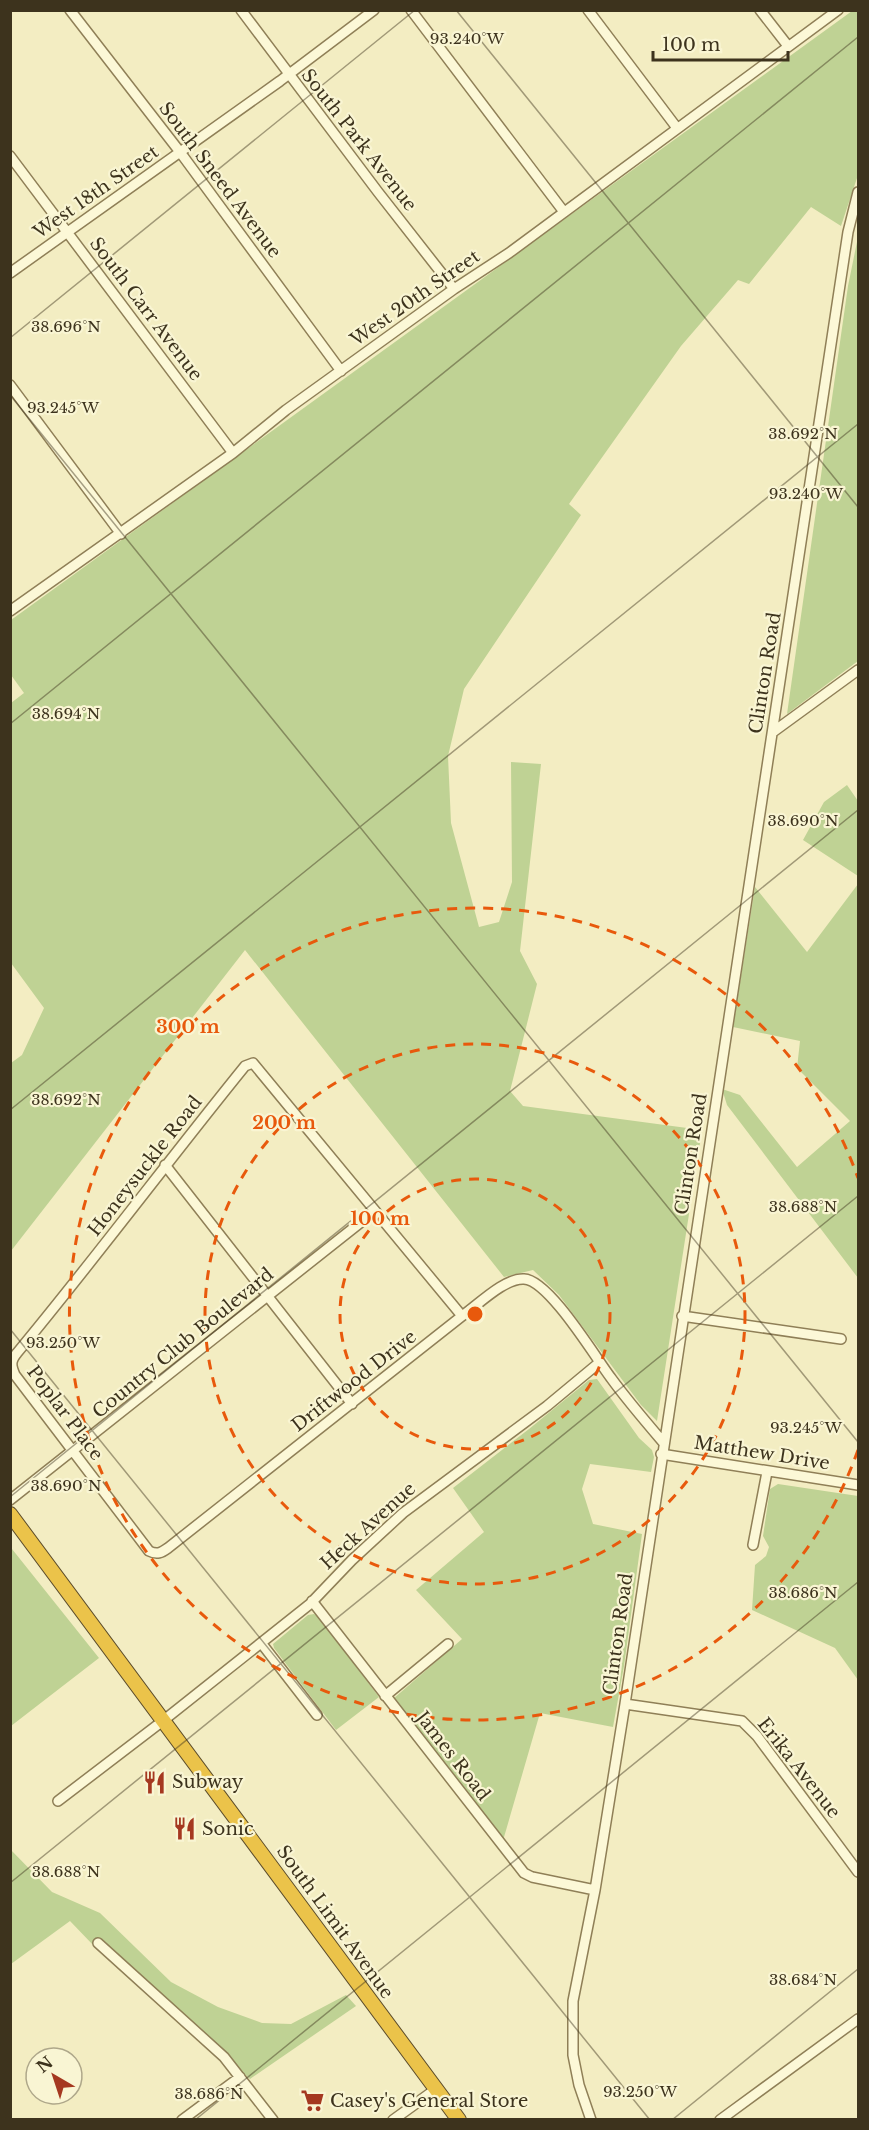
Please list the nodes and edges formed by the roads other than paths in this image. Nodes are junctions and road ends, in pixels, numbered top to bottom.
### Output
1 (70, 10) edge
2 (241, 10) edge
3 (374, 10) edge
4 (411, 10) edge
5 (588, 10) edge
6 (760, 10) edge
7 (838, 10) edge
8 (788, 46) junction
9 (288, 75) junction
10 (677, 128) junction
11 (180, 152) junction
12 (10, 156) edge
13 (858, 192) edge
14 (564, 212) junction
15 (68, 232) junction
16 (10, 273) edge
17 (454, 289) junction
18 (340, 371) junction
19 (10, 385) edge
20 (233, 453) junction
21 (122, 534) junction
22 (11, 609) edge
23 (858, 670) edge
24 (773, 732) junction
25 (165, 1165) junction
26 (375, 1211) junction
27 (268, 1296) junction
28 (462, 1316) junction
29 (682, 1316) junction
30 (44, 1319) joint
31 (841, 1339) dead end
32 (600, 1362) junction
33 (352, 1404) junction
34 (663, 1442) junction
35 (74, 1451) junction
36 (661, 1454) junction
37 (767, 1472) junction
38 (858, 1485) edge
39 (10, 1500) edge
40 (10, 1514) edge
41 (212, 1515) joint
42 (753, 1545) dead end
43 (312, 1601) junction
44 (262, 1644) junction
45 (448, 1644) dead end
46 (385, 1696) junction
47 (624, 1704) junction
48 (317, 1715) dead end
49 (164, 1720) junction
50 (58, 1801) dead end
51 (858, 1872) edge
52 (595, 1890) junction
53 (98, 1943) dead end
54 (858, 2019) edge
55 (240, 2077) junction
56 (436, 2089) junction
57 (182, 2120) edge
58 (273, 2120) edge
59 (393, 2120) edge
60 (459, 2120) edge
61 (591, 2120) edge
62 (720, 2120) edge

1 - 11 street, South Sneed Avenue
2 - 9 street, South Park Avenue
3 - 9 street, West 18th Street
4 - 14 street
5 - 10 street
6 - 8 street
7 - 8 street, West 20th Street
8 - 10 street, West 20th Street
9 - 11 street, West 18th Street
9 - 17 street, South Park Avenue
10 - 14 street, West 20th Street
11 - 15 street, West 18th Street
11 - 18 street, South Sneed Avenue
12 - 15 street, South Carr Avenue
13 - 24 street, Clinton Road
14 - 17 street, West 20th Street
15 - 16 street, West 18th Street
15 - 20 street, South Carr Avenue
17 - 18 street, West 20th Street
18 - 20 street, West 20th Street
19 - 21 street
20 - 21 street, West 20th Street
21 - 22 street, West 20th Street
23 - 24 street
24 - 29 street, Clinton Road
25 - 26 street, Honeysuckle Road
25 - 27 street
25 - 30 street, Honeysuckle Road
26 - 27 street, Country Club Boulevard
26 - 28 street
27 - 33 street
27 - 35 street, Country Club Boulevard
28 - 32 street, Driftwood Drive
28 - 33 street, Driftwood Drive
29 - 31 street
29 - 34 street, Clinton Road
30 - 35 street, Poplar Place
32 - 34 street
32 - 43 street, Heck Avenue
33 - 41 street, Driftwood Drive
34 - 36 street, Clinton Road
35 - 39 street, Country Club Boulevard
35 - 41 street, Poplar Place
36 - 37 street, Matthew Drive
36 - 47 street, Clinton Road
37 - 38 street, Matthew Drive
37 - 42 street
40 - 49 highway, South Limit Avenue
43 - 44 street, Heck Avenue
43 - 46 street, James Road
44 - 48 street
44 - 49 street, Heck Avenue
45 - 46 street
46 - 52 street, James Road
47 - 51 street, Erika Avenue
47 - 52 street, Clinton Road
49 - 50 street, Heck Avenue
49 - 56 highway, South Limit Avenue
52 - 61 street, Clinton Road
53 - 55 street
54 - 62 street
55 - 57 street
55 - 58 street
56 - 59 street
56 - 60 highway, South Limit Avenue

